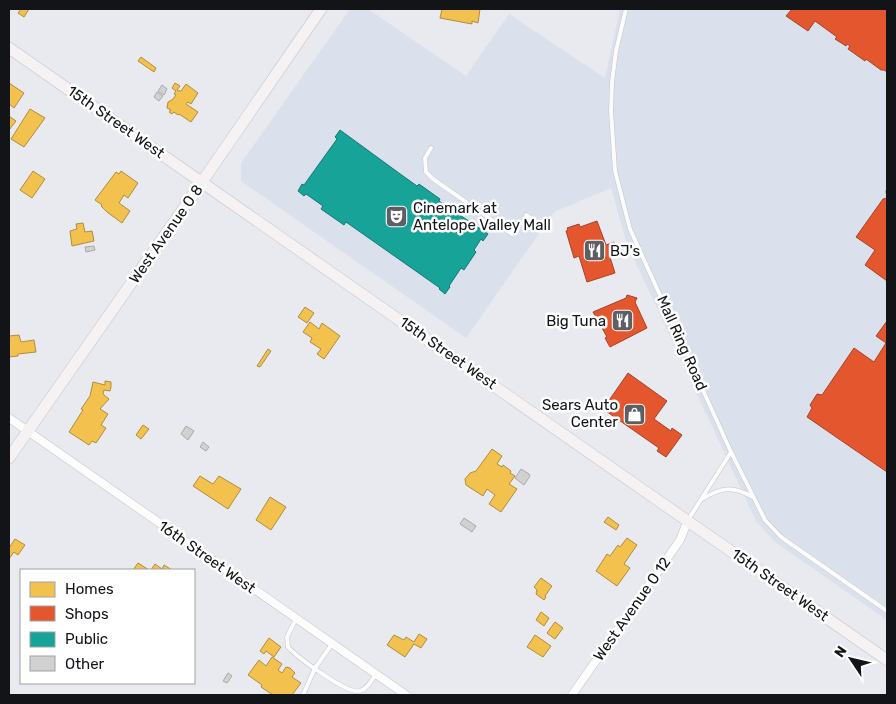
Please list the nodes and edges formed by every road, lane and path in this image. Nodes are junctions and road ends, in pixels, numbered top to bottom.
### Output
1 (321, 9) edge
2 (626, 9) edge
3 (9, 48) edge
4 (431, 148) dead end
5 (202, 182) junction
6 (526, 215) dead end
7 (547, 229) dead end
8 (512, 234) dead end
9 (9, 418) edge
10 (27, 431) junction
11 (731, 452) junction
12 (9, 458) edge
13 (753, 497) junction
14 (700, 500) junction
15 (688, 520) junction
16 (887, 611) edge
17 (297, 619) junction
18 (332, 644) junction
19 (887, 660) edge
20 (315, 668) junction
21 (376, 674) junction
22 (361, 693) edge
23 (303, 695) edge
24 (406, 695) edge
25 (572, 695) edge

1 - 5 street, West Avenue O 8
2 - 11 lane, Mall Ring Road
3 - 5 street, 15th Street West
4 - 8 lane
5 - 10 street, West Avenue O 8
5 - 15 street, 15th Street West
6 - 7 lane
9 - 10 street, 16th Street West
10 - 12 street, West Avenue O 8
10 - 17 street, 16th Street West
11 - 13 lane, Mall Ring Road
11 - 14 lane
13 - 14 lane
13 - 16 lane, Mall Ring Road
14 - 15 lane
15 - 19 street, 15th Street West
15 - 25 street, West Avenue O 12
17 - 18 street, 16th Street West
17 - 20 lane
18 - 20 lane
18 - 21 street, 16th Street West
20 - 22 lane
20 - 23 lane
21 - 22 lane
21 - 24 street, 16th Street West

